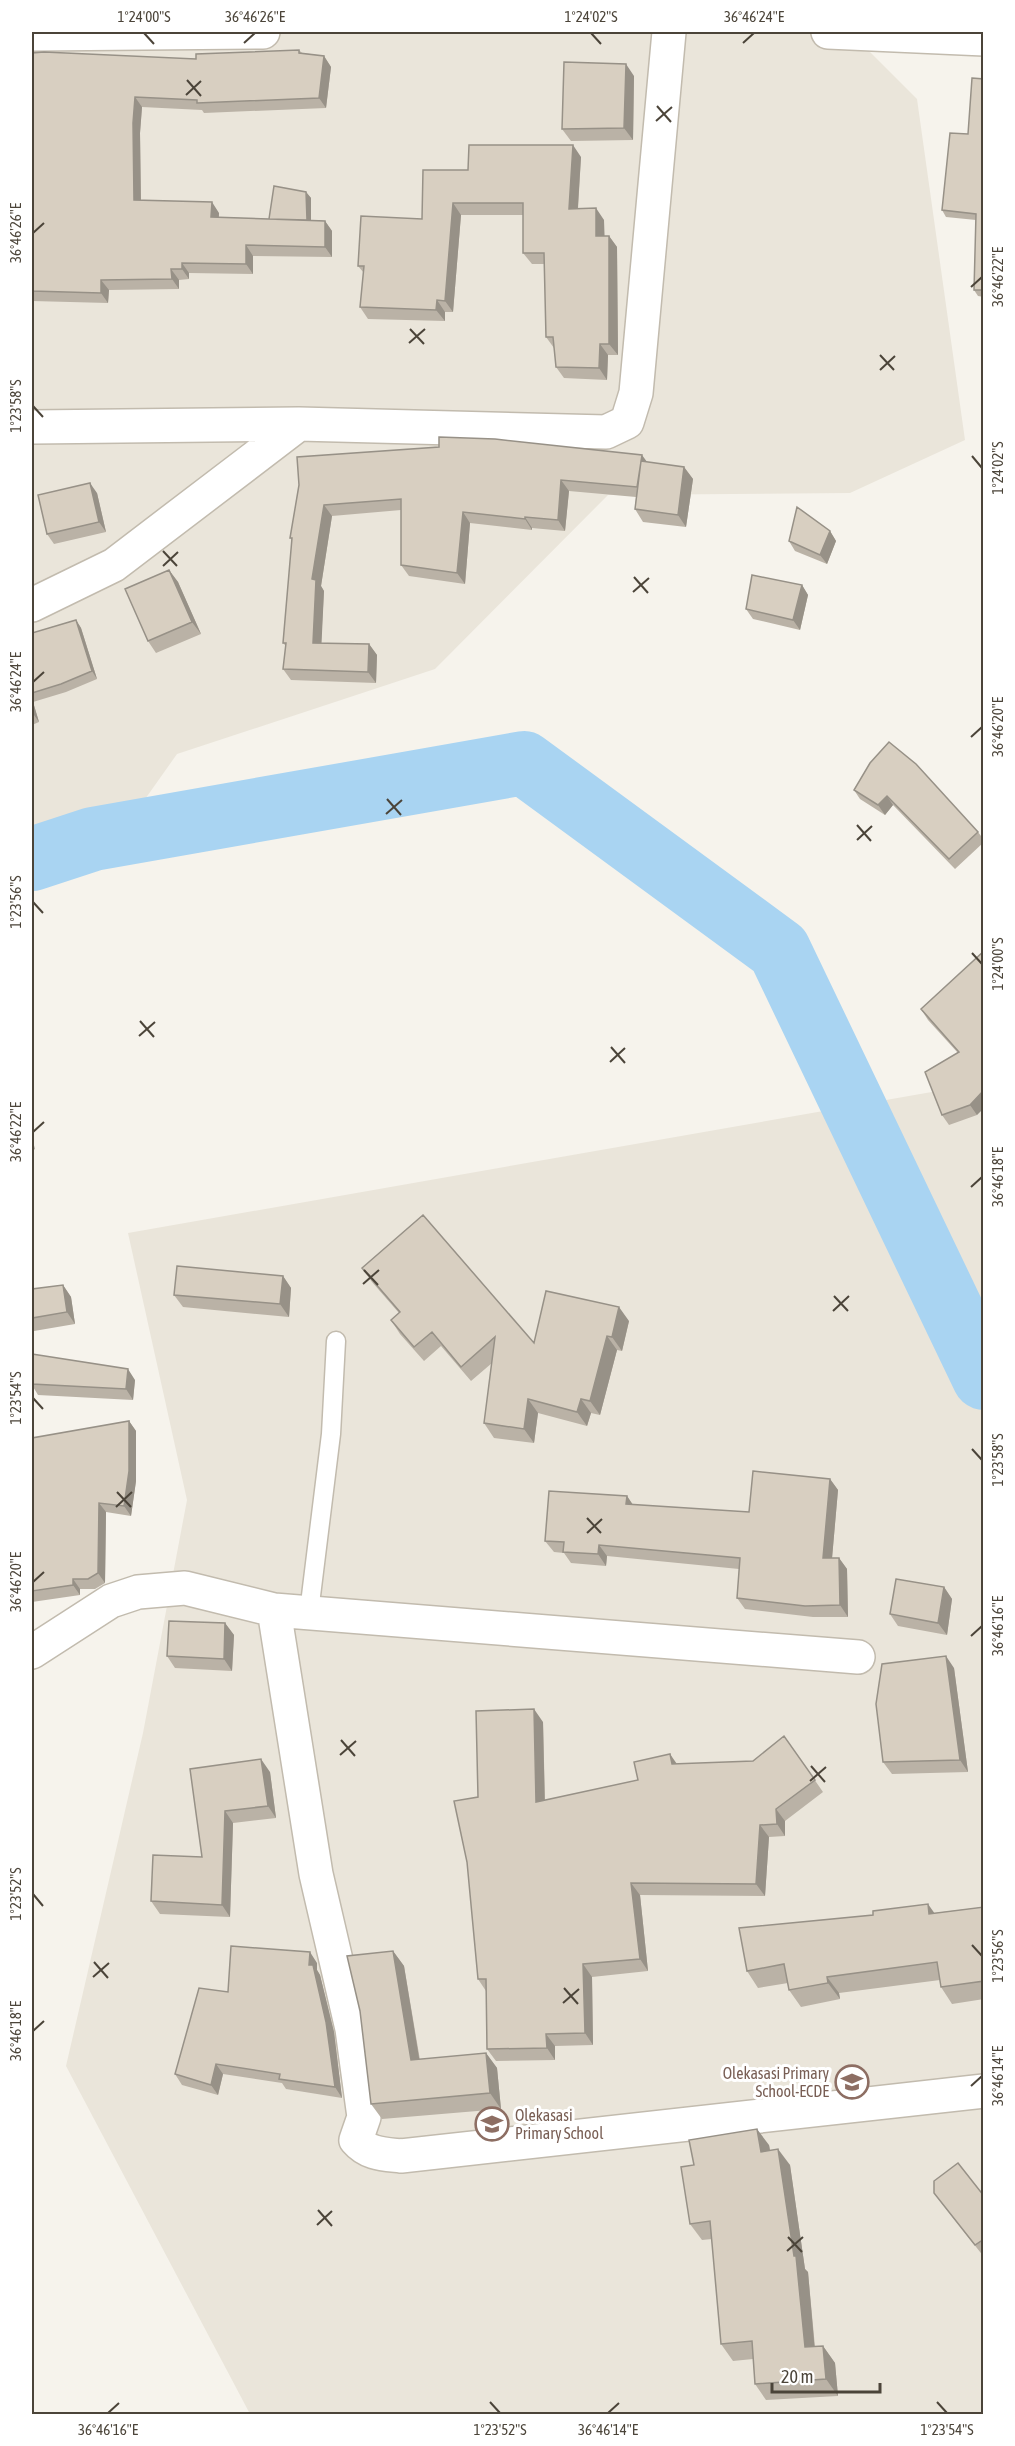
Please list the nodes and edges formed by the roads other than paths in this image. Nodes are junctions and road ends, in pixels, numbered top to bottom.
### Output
1 (263, 32) edge
2 (669, 32) edge
3 (828, 32) edge
4 (32, 34) edge
5 (984, 39) edge
6 (299, 424) junction
7 (32, 427) edge
8 (32, 605) edge
9 (336, 1341) dead end
10 (274, 1610) junction
11 (309, 1612) junction
12 (32, 1652) edge
13 (858, 1657) dead end
14 (984, 2091) edge

1 - 4 street
2 - 6 street
3 - 5 street
6 - 7 street
6 - 8 street
9 - 11 lane
10 - 11 street
10 - 12 street
10 - 14 street
11 - 13 street

